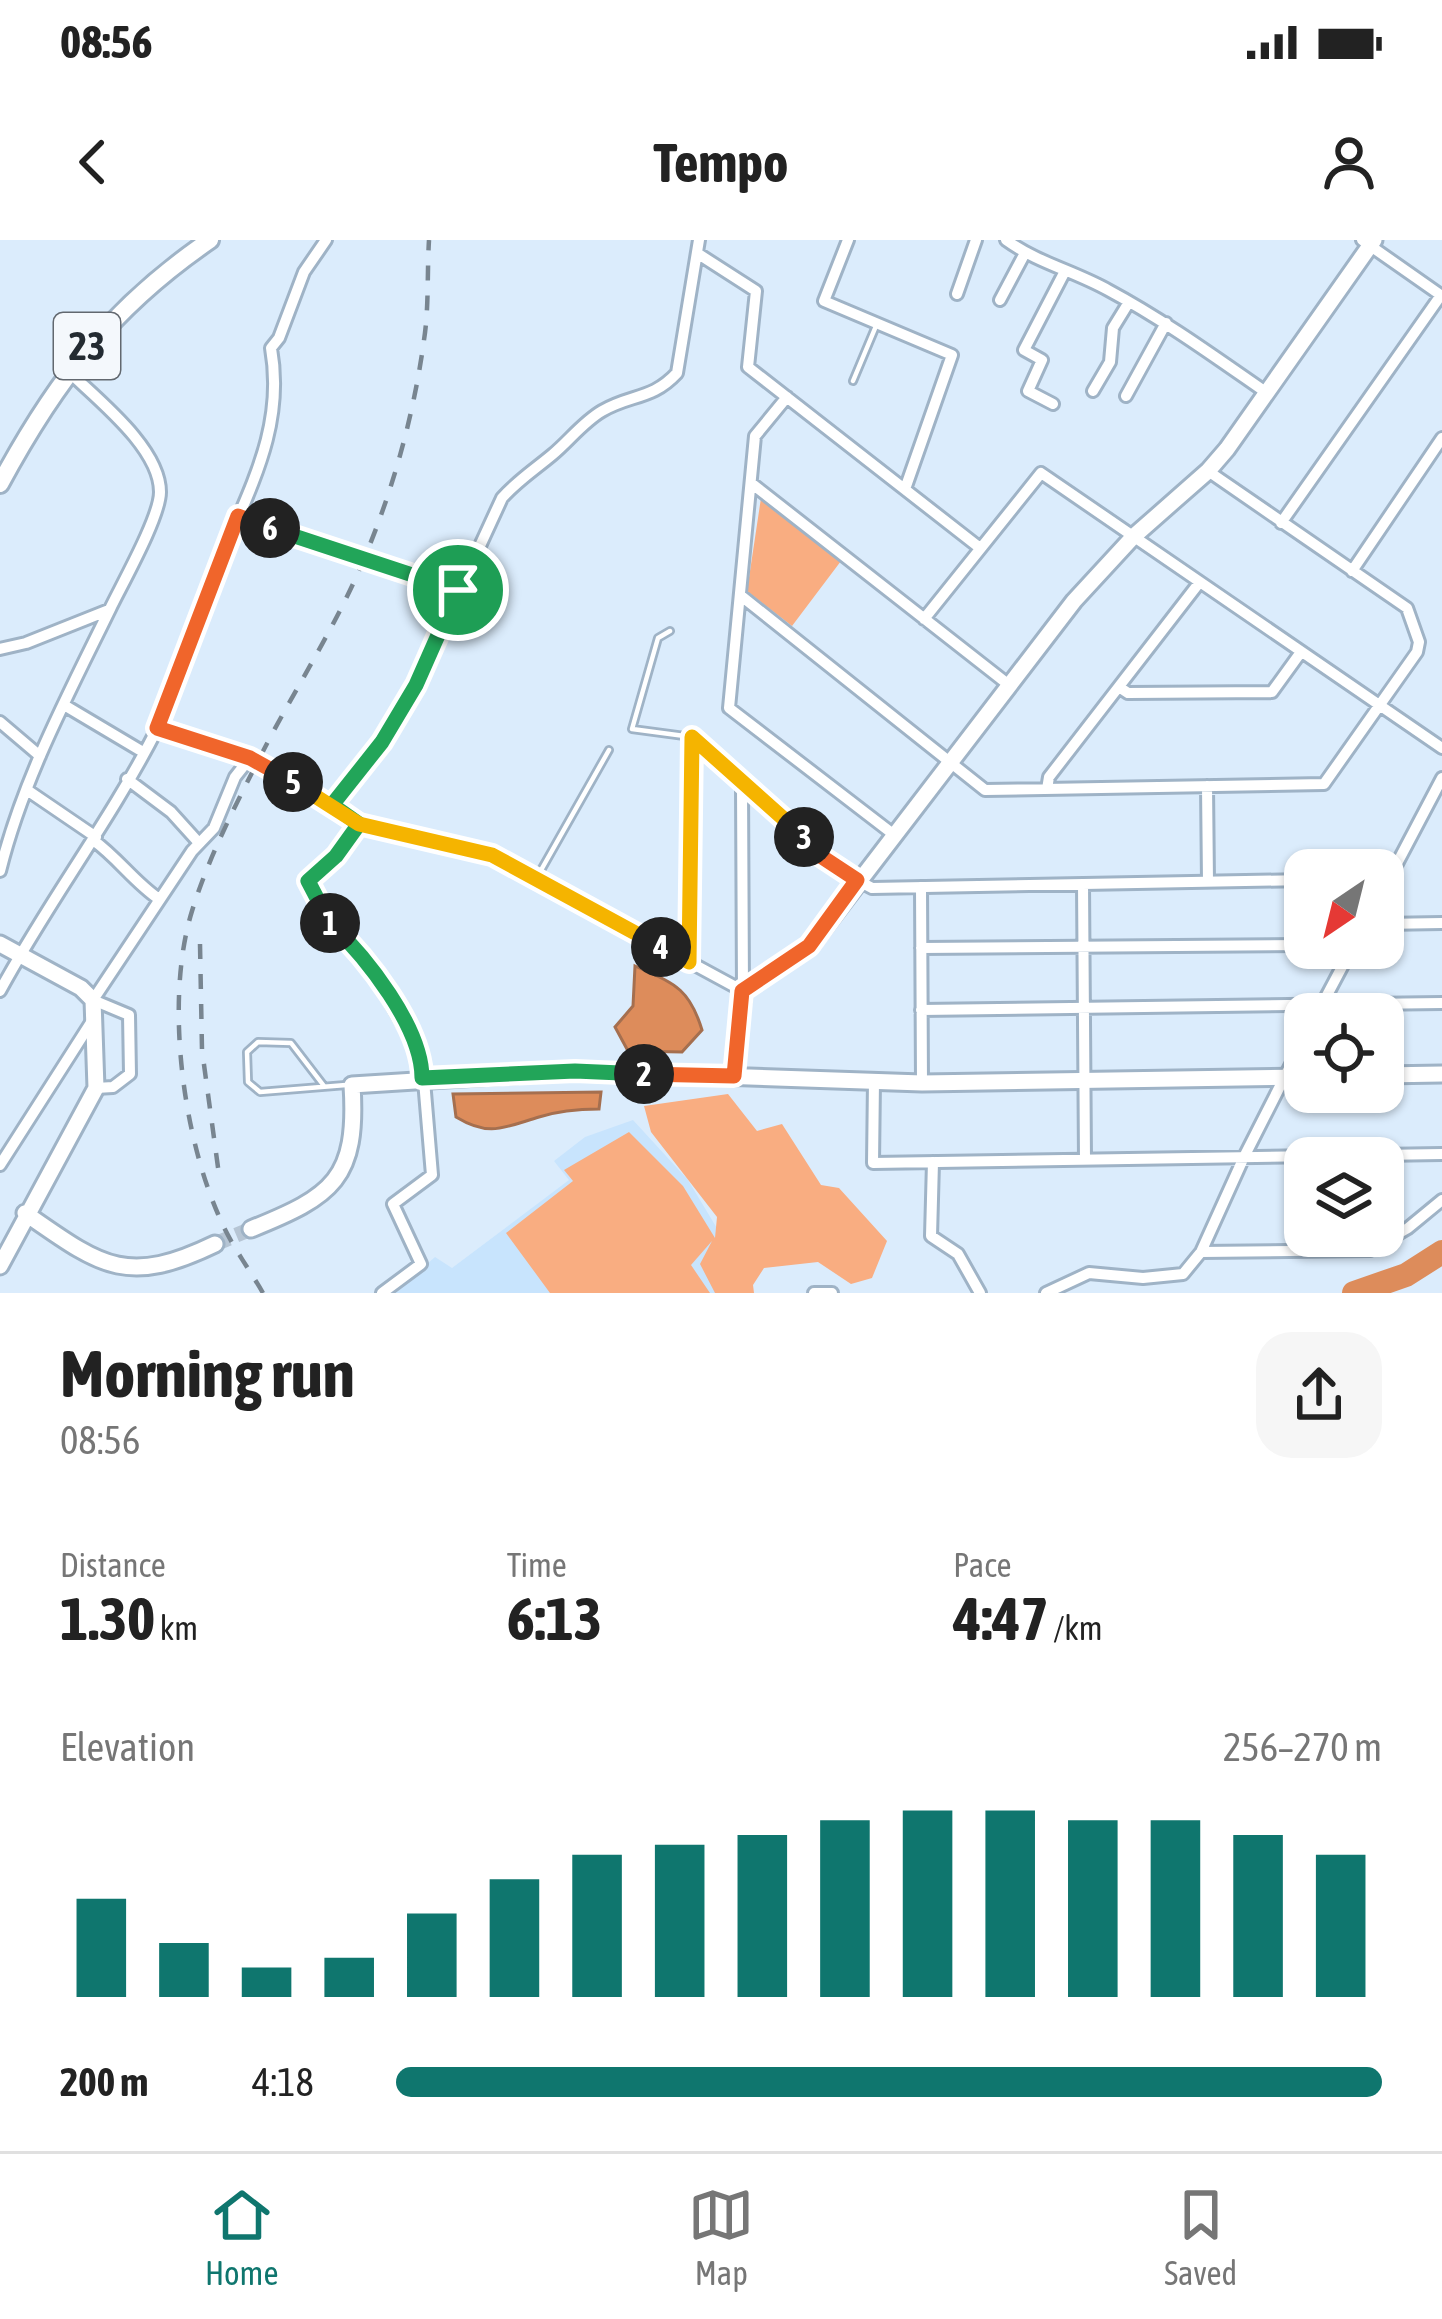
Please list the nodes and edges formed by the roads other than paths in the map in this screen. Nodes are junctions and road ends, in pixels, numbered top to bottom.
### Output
1 (210, 240) edge
2 (326, 240) edge
3 (699, 240) edge
4 (848, 240) edge
5 (976, 240) edge
6 (1006, 240) edge
7 (1369, 242) edge
8 (1024, 254) junction
9 (700, 255) junction
10 (1064, 273) junction
11 (957, 294) dead end
12 (1442, 295) edge
13 (1000, 300) dead end
14 (1129, 302) junction
15 (877, 323) junction
16 (1166, 323) junction
17 (68, 371) junction
18 (853, 382) dead end
19 (1093, 392) dead end
20 (1267, 393) junction
21 (1126, 396) dead end
22 (787, 397) junction
23 (1053, 404) dead end
24 (1442, 438) edge
25 (1208, 471) junction
26 (751, 483) junction
27 (0, 484) edge
28 (905, 489) junction
29 (238, 516) junction
30 (1281, 523) junction
31 (1132, 537) junction
32 (980, 548) junction
33 (1352, 571) junction
34 (1199, 583) junction
35 (458, 590) junction
36 (740, 595) junction
37 (110, 610) junction
38 (924, 619) junction
39 (670, 631) dead end
40 (0, 649) edge
41 (1301, 652) junction
42 (1009, 686) junction
43 (1119, 687) junction
44 (64, 705) junction
45 (1380, 705) junction
46 (0, 722) edge
47 (157, 728) junction
48 (692, 737) junction
49 (1442, 748) edge
50 (609, 750) dead end
51 (143, 752) junction
52 (40, 755) junction
53 (250, 758) junction
54 (950, 762) junction
55 (1442, 778) edge
56 (127, 779) junction
57 (742, 786) junction
58 (1207, 786) junction
59 (1047, 789) junction
60 (26, 790) junction
61 (332, 805) junction
62 (1426, 808) junction
63 (0, 814) edge
64 (1442, 815) edge
65 (13, 820) junction
66 (359, 824) junction
67 (893, 834) junction
68 (95, 839) junction
69 (199, 843) junction
70 (1403, 849) edge
71 (0, 871) edge
72 (536, 879) junction
73 (857, 880) junction
74 (1284, 880) edge
75 (1208, 882) junction
76 (1082, 884) junction
77 (921, 887) junction
78 (159, 899) junction
79 (1404, 923) edge
80 (1442, 923) edge
81 (0, 944) edge
82 (1284, 946) edge
83 (1083, 947) junction
84 (921, 948) junction
85 (20, 954) junction
86 (689, 962) junction
87 (742, 991) junction
88 (0, 992) edge
89 (1442, 1003) edge
90 (1404, 1005) edge
91 (94, 1008) junction
92 (1084, 1008) junction
93 (1284, 1009) edge
94 (921, 1010) junction
95 (1442, 1074) edge
96 (1404, 1075) edge
97 (734, 1076) junction
98 (1284, 1077) edge
99 (422, 1078) junction
100 (1085, 1080) junction
101 (874, 1081) junction
102 (922, 1083) junction
103 (1284, 1083) edge
104 (352, 1085) junction
105 (324, 1086) junction
106 (96, 1088) junction
107 (1442, 1154) edge
108 (1244, 1157) junction
109 (1085, 1159) junction
110 (933, 1162) junction
111 (0, 1165) edge
112 (1442, 1200) edge
113 (26, 1213) junction
114 (251, 1229) tunnel mouth
115 (215, 1244) tunnel mouth
116 (1201, 1252) junction
117 (0, 1266) edge
118 (382, 1293) edge
119 (814, 1293) edge
120 (832, 1293) edge
121 (980, 1293) edge
122 (1046, 1293) edge

1 - 17 main road, 23
2 - 29 street
3 - 9 street
4 - 15 street
5 - 11 street
6 - 8 street
7 - 12 street
7 - 20 street
8 - 10 street
8 - 13 street
9 - 22 street
9 - 35 street
10 - 14 street
10 - 23 street
12 - 30 street
14 - 16 street
14 - 19 street
15 - 18 lane
15 - 28 street
16 - 20 street
16 - 21 street
17 - 27 main road, 23
17 - 37 street
20 - 25 street
22 - 26 street
22 - 28 street
24 - 33 street
25 - 30 street
25 - 31 street
26 - 36 street
26 - 38 street
28 - 32 street
29 - 35 street
29 - 47 street
30 - 33 street
31 - 32 street
31 - 34 street
31 - 42 street
32 - 38 street
33 - 45 street
34 - 41 street
34 - 43 street
35 - 61 street
36 - 54 street
36 - 67 street
37 - 40 street
37 - 44 street
38 - 42 street
39 - 48 lane
41 - 43 street
41 - 45 street
42 - 54 street
43 - 59 street
44 - 51 street
44 - 52 street
45 - 49 street
45 - 58 street
46 - 52 street
47 - 51 street
47 - 53 street
48 - 57 lane
48 - 86 street
50 - 72 lane
51 - 56 street
52 - 60 street
53 - 61 street
53 - 69 street
54 - 59 street
54 - 67 street
55 - 62 street
56 - 68 street
56 - 69 street
57 - 73 lane
57 - 87 street
58 - 59 street
58 - 75 street
60 - 65 street
60 - 68 street
61 - 66 street
62 - 64 street
62 - 70 street
63 - 65 street
65 - 71 street
66 - 72 street
66 - 99 street
67 - 73 street
68 - 78 street
68 - 85 street
69 - 78 street
72 - 86 street
73 - 77 street
73 - 87 street
74 - 75 street
75 - 76 street
76 - 77 street
76 - 83 street
77 - 84 street
78 - 91 street
79 - 80 street
81 - 85 street
82 - 83 street
83 - 84 street
83 - 92 street
84 - 94 street
85 - 88 street
85 - 91 street
86 - 87 street
87 - 97 street
89 - 90 street
91 - 106 street
91 - 106 street
91 - 111 street
92 - 93 street
92 - 94 street
92 - 100 street
94 - 102 street
95 - 96 street
97 - 99 street
97 - 101 street
98 - 100 street
99 - 104 street
99 - 118 street
100 - 102 street
100 - 109 street
101 - 102 street
101 - 110 street
103 - 108 street
104 - 105 lane
104 - 114 street
105 - 105 lane
106 - 113 street
107 - 108 street
108 - 109 street
108 - 116 street
109 - 110 street
110 - 121 street
112 - 116 street
113 - 115 street
113 - 117 street
116 - 122 street
119 - 120 street

